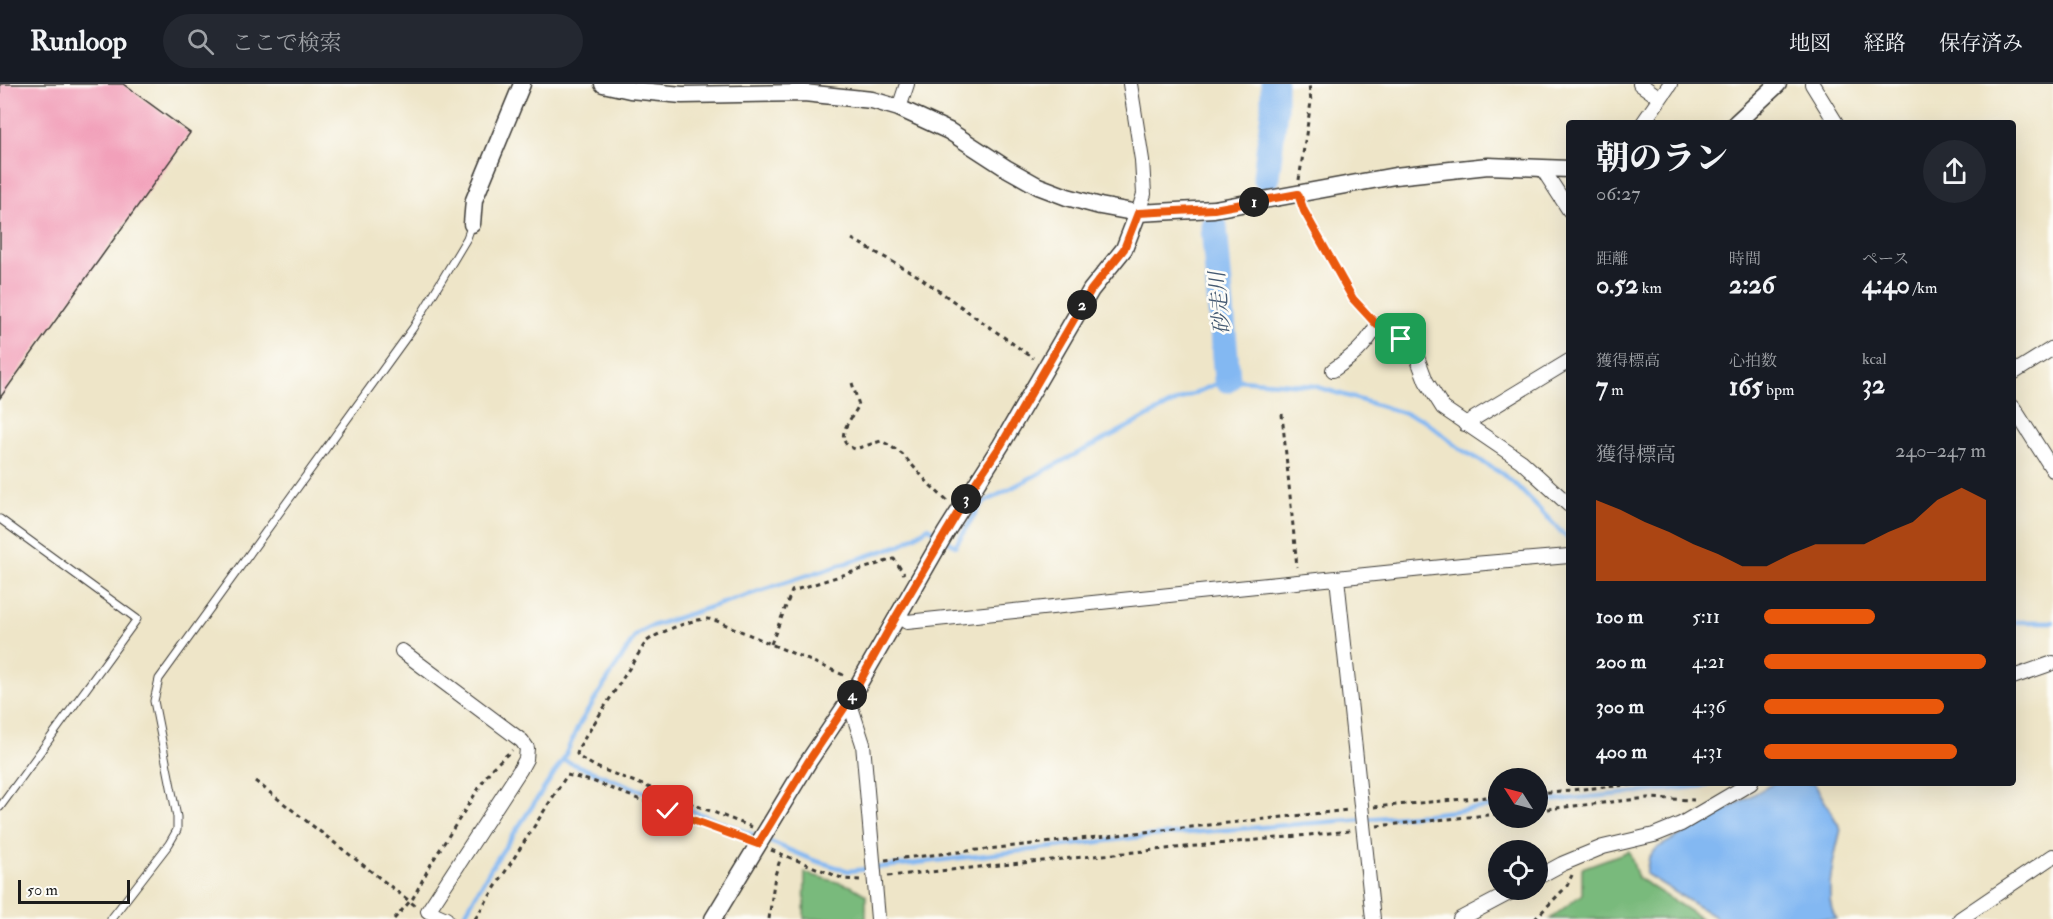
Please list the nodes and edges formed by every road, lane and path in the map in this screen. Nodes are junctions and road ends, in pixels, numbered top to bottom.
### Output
1 (522, 84) edge
2 (603, 84) edge
3 (907, 84) edge
4 (1130, 84) edge
5 (1309, 84) edge
6 (1640, 84) edge
7 (1670, 84) edge
8 (1778, 84) edge
9 (1812, 84) edge
10 (1660, 98) junction
11 (899, 108) junction
12 (1645, 120) edge
13 (1739, 120) edge
14 (1834, 120) edge
15 (1542, 168) junction
16 (1566, 169) edge
17 (1298, 194) junction
18 (1566, 205) edge
19 (1138, 213) junction
20 (472, 224) joint
21 (852, 239) dead end
22 (1377, 325) junction
23 (2053, 348) edge
24 (1566, 363) edge
25 (1045, 367) junction
26 (1333, 370) dead end
27 (2016, 371) edge
28 (852, 383) dead end
29 (2016, 412) edge
30 (1281, 414) dead end
31 (1465, 424) junction
32 (2053, 470) edge
33 (1566, 502) edge
34 (959, 512) junction
35 (0, 519) edge
36 (1566, 556) edge
37 (904, 574) dead end
38 (1337, 578) junction
39 (1298, 582) junction
40 (897, 615) junction
41 (771, 644) junction
42 (402, 651) dead end
43 (2053, 663) edge
44 (2016, 676) edge
45 (858, 684) junction
46 (849, 701) junction
47 (522, 741) junction
48 (255, 781) dead end
49 (1616, 786) edge
50 (1746, 786) edge
51 (1548, 792) edge
52 (1488, 798) edge
53 (1713, 805) junction
54 (0, 807) edge
55 (1548, 809) edge
56 (1488, 814) edge
57 (1361, 817) junction
58 (761, 839) junction
59 (782, 854) junction
60 (2053, 856) edge
61 (1572, 861) junction
62 (875, 869) junction
63 (1548, 872) edge
64 (1496, 900) edge
65 (409, 901) junction
66 (417, 908) dead end
67 (111, 919) edge
68 (393, 919) edge
69 (446, 919) edge
70 (475, 919) edge
71 (712, 919) edge
72 (769, 919) edge
73 (878, 919) edge
74 (1373, 919) edge
75 (1460, 919) edge
76 (1535, 919) edge
77 (1960, 919) edge

1 - 20 street
2 - 11 street
3 - 11 street
4 - 19 street
5 - 17 path
6 - 10 street
7 - 10 street
8 - 13 street
9 - 14 street
10 - 12 street
11 - 19 street
15 - 16 street
15 - 17 street
15 - 18 street
17 - 19 street
17 - 22 path
19 - 25 street
20 - 67 lane
21 - 25 path
22 - 26 street
22 - 31 street
23 - 27 street
24 - 31 street
25 - 34 street
28 - 34 path
29 - 32 street
30 - 39 path
31 - 33 street
34 - 40 street
35 - 54 lane
36 - 38 street
37 - 41 path
38 - 39 street
38 - 57 street
39 - 40 street
40 - 45 street
41 - 45 path
41 - 58 path
42 - 47 street
43 - 44 street
45 - 46 street
46 - 58 street
46 - 62 street
47 - 65 path
47 - 69 street
48 - 65 path
49 - 51 path
50 - 53 street
52 - 57 path
53 - 55 path
53 - 61 street
56 - 57 path
57 - 62 path
57 - 62 path
57 - 74 street
58 - 59 path
58 - 70 path
58 - 71 street
59 - 62 path
59 - 72 path
60 - 77 street
61 - 63 street
61 - 76 path
62 - 73 street
64 - 75 street
65 - 66 path
65 - 68 path

